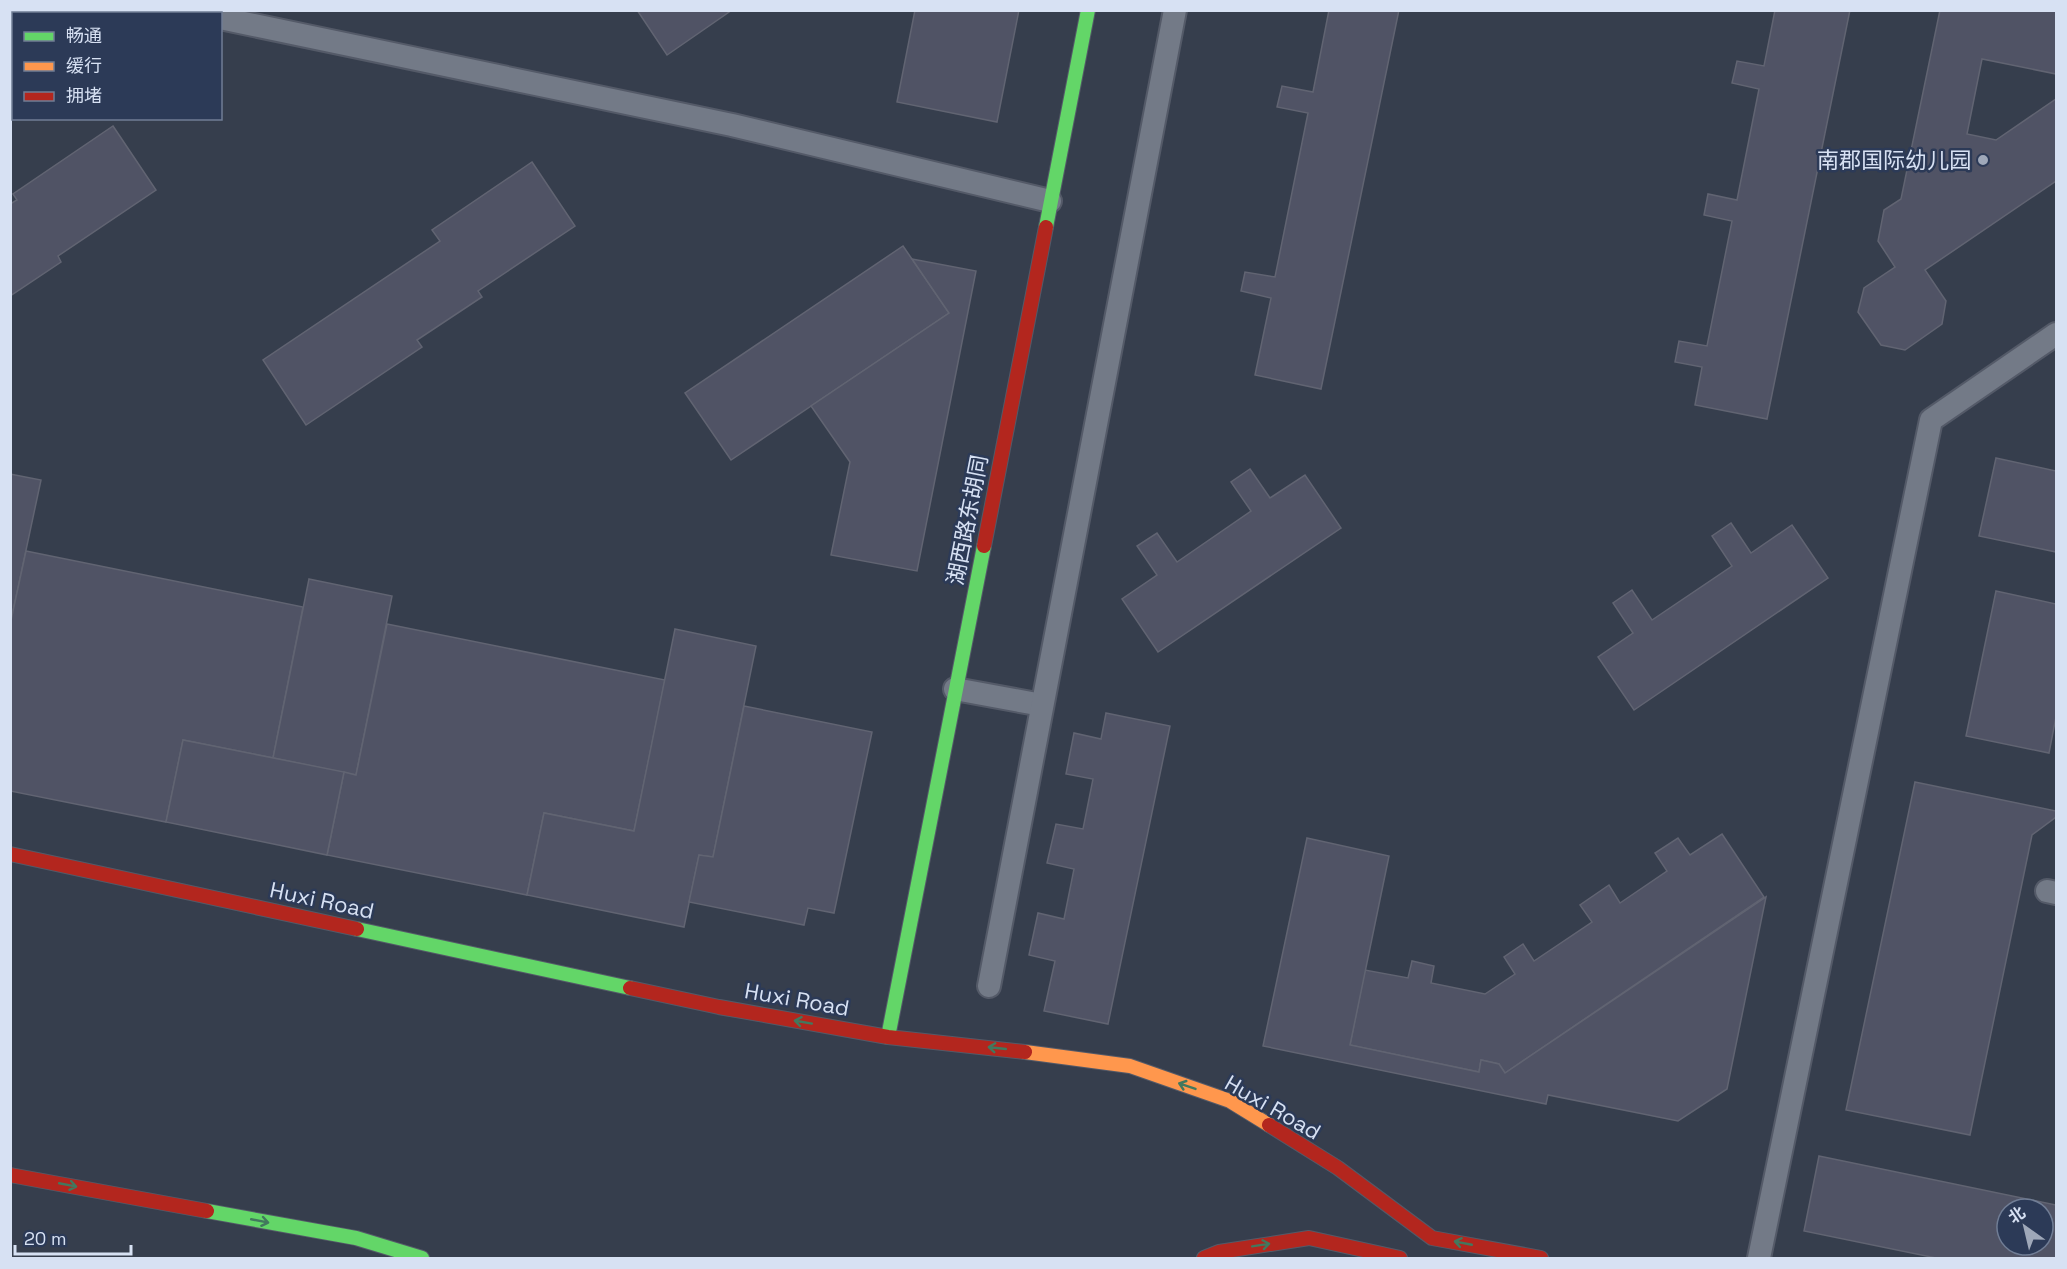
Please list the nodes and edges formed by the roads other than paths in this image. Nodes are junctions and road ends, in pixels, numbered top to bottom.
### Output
1 (1088, 10) edge
2 (1175, 10) edge
3 (222, 18) edge
4 (1050, 201) junction
5 (2056, 334) edge
6 (955, 689) junction
7 (1042, 705) junction
8 (10, 854) edge
9 (989, 986) dead end
10 (888, 1037) junction
11 (10, 1175) edge
12 (354, 1248) edge
13 (422, 1258) edge
14 (1204, 1258) edge
15 (1400, 1258) edge
16 (1541, 1258) edge
17 (1759, 1258) edge

1 - 4 main road, 湖西路东胡同
2 - 7 lane
3 - 4 lane
4 - 6 main road, 湖西路东胡同
5 - 17 lane
6 - 7 lane
6 - 10 main road, 湖西路东胡同
7 - 9 lane
10 -> 8 main road, Huxi Road
16 -> 10 main road, Huxi Road
11 -> 12 main road
12 - 13 main road
14 -> 15 main road

